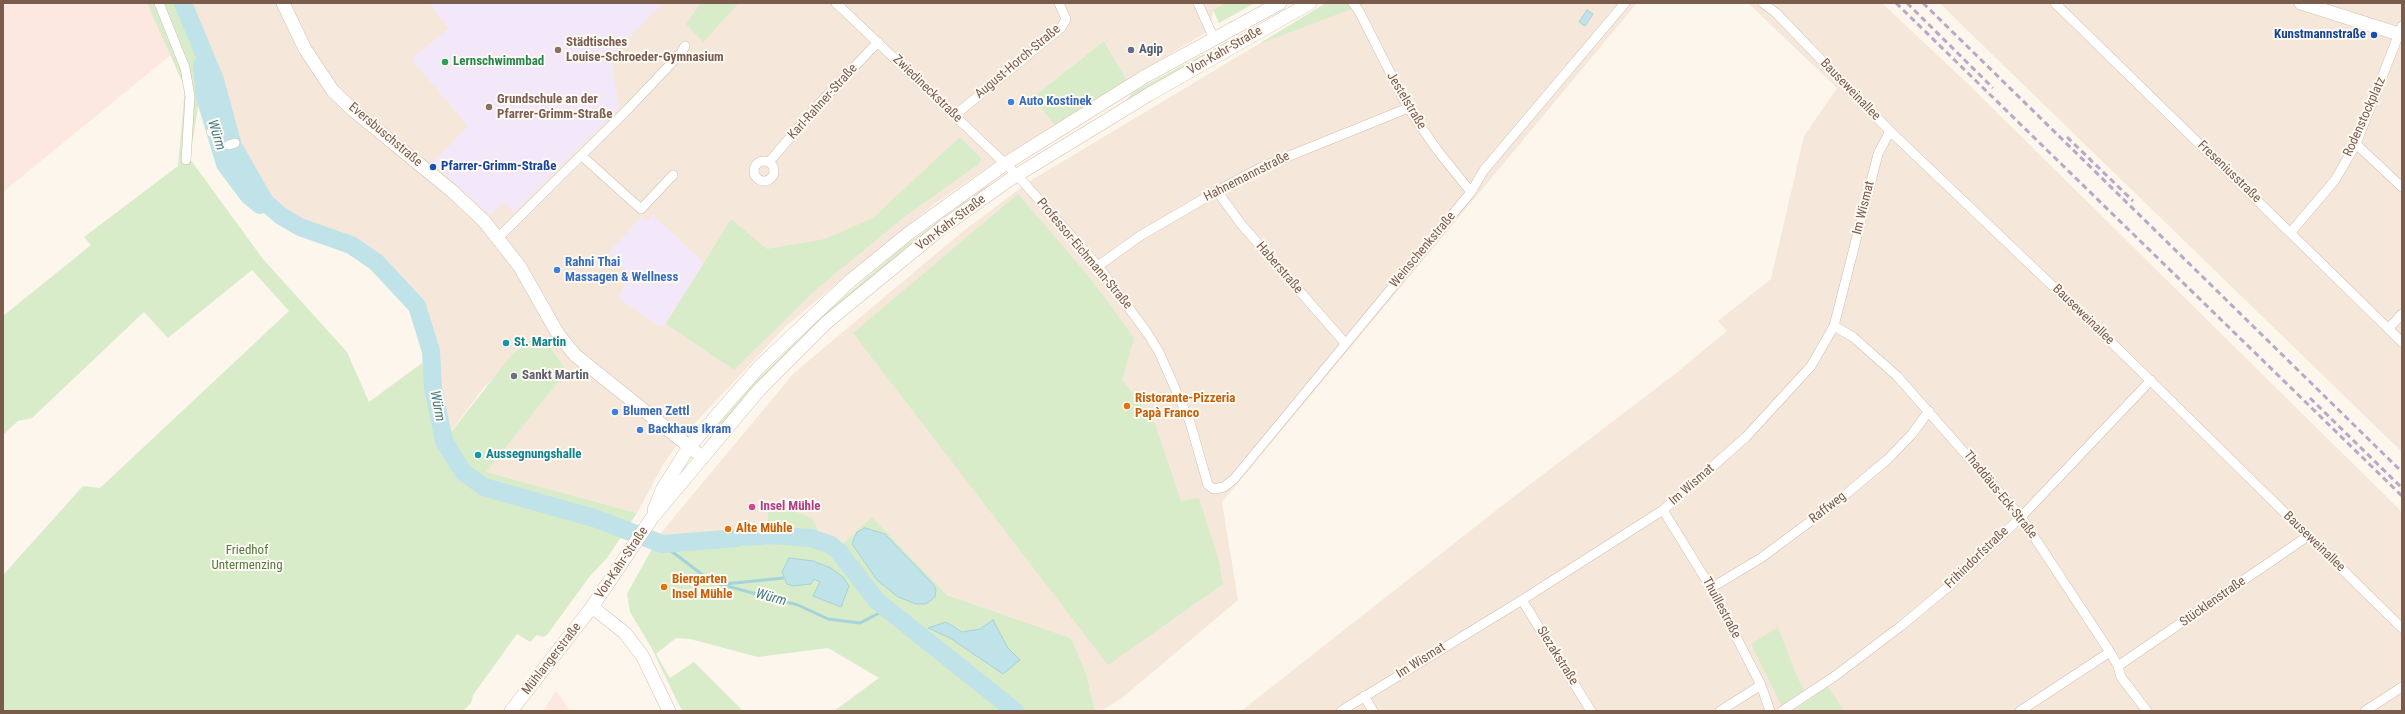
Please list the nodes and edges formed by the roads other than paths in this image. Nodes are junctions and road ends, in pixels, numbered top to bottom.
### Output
1 (158, 3) edge
2 (284, 3) edge
3 (836, 3) edge
4 (1059, 3) edge
5 (1198, 3) edge
6 (1280, 3) edge
7 (1310, 3) edge
8 (1353, 3) edge
9 (1625, 3) edge
10 (1764, 3) edge
11 (2055, 3) edge
12 (2300, 3) edge
13 (2401, 32) edge
14 (1214, 40) junction
15 (878, 42) junction
16 (685, 46) dead end
17 (1408, 108) junction
18 (955, 115) junction
19 (1890, 130) junction
20 (2356, 144) junction
21 (582, 156) junction
22 (186, 160) dead end
23 (769, 162) dead end
24 (1005, 164) junction
25 (673, 175) dead end
26 (1017, 175) junction
27 (2402, 187) edge
28 (1217, 190) junction
29 (1471, 192) junction
30 (2291, 232) junction
31 (498, 238) junction
32 (1098, 266) junction
33 (2402, 314) edge
34 (1834, 326) junction
35 (2388, 329) junction
36 (2402, 342) edge
37 (1344, 343) junction
38 (2151, 380) junction
39 (1929, 411) junction
40 (689, 447) junction
41 (702, 457) junction
42 (1214, 488) joint
43 (1663, 510) junction
44 (2021, 517) junction
45 (652, 518) junction
46 (2308, 536) junction
47 (1711, 588) junction
48 (1522, 600) junction
49 (592, 607) junction
50 (2402, 628) edge
51 (2110, 652) junction
52 (2118, 666) junction
53 (1761, 685) junction
54 (2402, 687) edge
55 (1364, 696) junction
56 (511, 711) edge
57 (669, 711) edge
58 (1341, 711) edge
59 (1373, 711) edge
60 (1591, 711) edge
61 (1720, 711) edge
62 (1770, 711) edge
63 (1782, 711) edge
64 (2020, 711) edge
65 (2147, 711) edge
66 (2365, 711) edge

1 - 22 street
2 - 31 main road, Eversbuschstraße
3 - 15 street, Zwiedineckstraße
4 - 18 street, August-Horch-Straße
5 - 14 street
6 - 14 main road, Von-Kahr-Straße
7 - 26 main road, Von-Kahr-Straße
8 - 17 street, Jestelstraße
9 - 29 street, Weinschenkstraße
10 - 19 street, Bauseweinallee
11 - 30 street, Freseniusstraße
12 - 13 main road
13 - 20 street, Rodenstockplatz
14 - 24 main road, Von-Kahr-Straße
15 - 18 street, Zwiedineckstraße
15 - 23 street, Karl-Rahner-Straße
16 - 21 street
17 - 28 street, Hahnemannstraße
17 - 29 street, Jestelstraße
18 - 24 street, Zwiedineckstraße
19 - 34 street, Im Wismat
19 - 38 street, Bauseweinallee
20 - 27 street
20 - 30 street, Rodenstockplatz
21 - 25 street
21 - 31 street
24 - 26 street, Zwiedineckstraße
24 - 40 main road, Von-Kahr-Straße
26 - 32 street, Professor-Eichmann-Straße
26 - 41 main road, Von-Kahr-Straße
28 - 32 street, Hahnemannstraße
28 - 37 street, Haberstraße
29 - 37 street, Weinschenkstraße
30 - 35 street, Freseniusstraße
31 - 40 main road, Eversbuschstraße
32 - 42 street, Professor-Eichmann-Straße
33 - 35 street
34 - 39 street, Thaddäus-Eck-Straße
34 - 43 street, Im Wismat
35 - 36 street, Freseniusstraße
37 - 42 street, Weinschenkstraße
38 - 44 street, Frihindorfstraße
38 - 46 street, Bauseweinallee
39 - 44 street, Thaddäus-Eck-Straße
39 - 47 street, Raffweg
40 - 41 main road, Eversbuschstraße
40 - 45 main road, Von-Kahr-Straße
41 - 45 main road, Von-Kahr-Straße
43 - 47 street, Thuillestraße
43 - 48 street, Im Wismat
44 - 51 street, Thaddäus-Eck-Straße
44 - 63 street, Frihindorfstraße
45 - 49 main road, Von-Kahr-Straße
46 - 50 street, Bauseweinallee
46 - 52 street, Stücklenstraße
47 - 53 street, Thuillestraße
48 - 55 street, Im Wismat
48 - 60 street, Slezakstraße
49 - 56 main road, Mühlangerstraße
49 - 57 main road
51 - 52 street, Thaddäus-Eck-Straße
51 - 64 street
52 - 65 street, Thaddäus-Eck-Straße
53 - 61 street
53 - 62 street, Thuillestraße
54 - 66 street
55 - 58 street, Im Wismat
55 - 59 street

